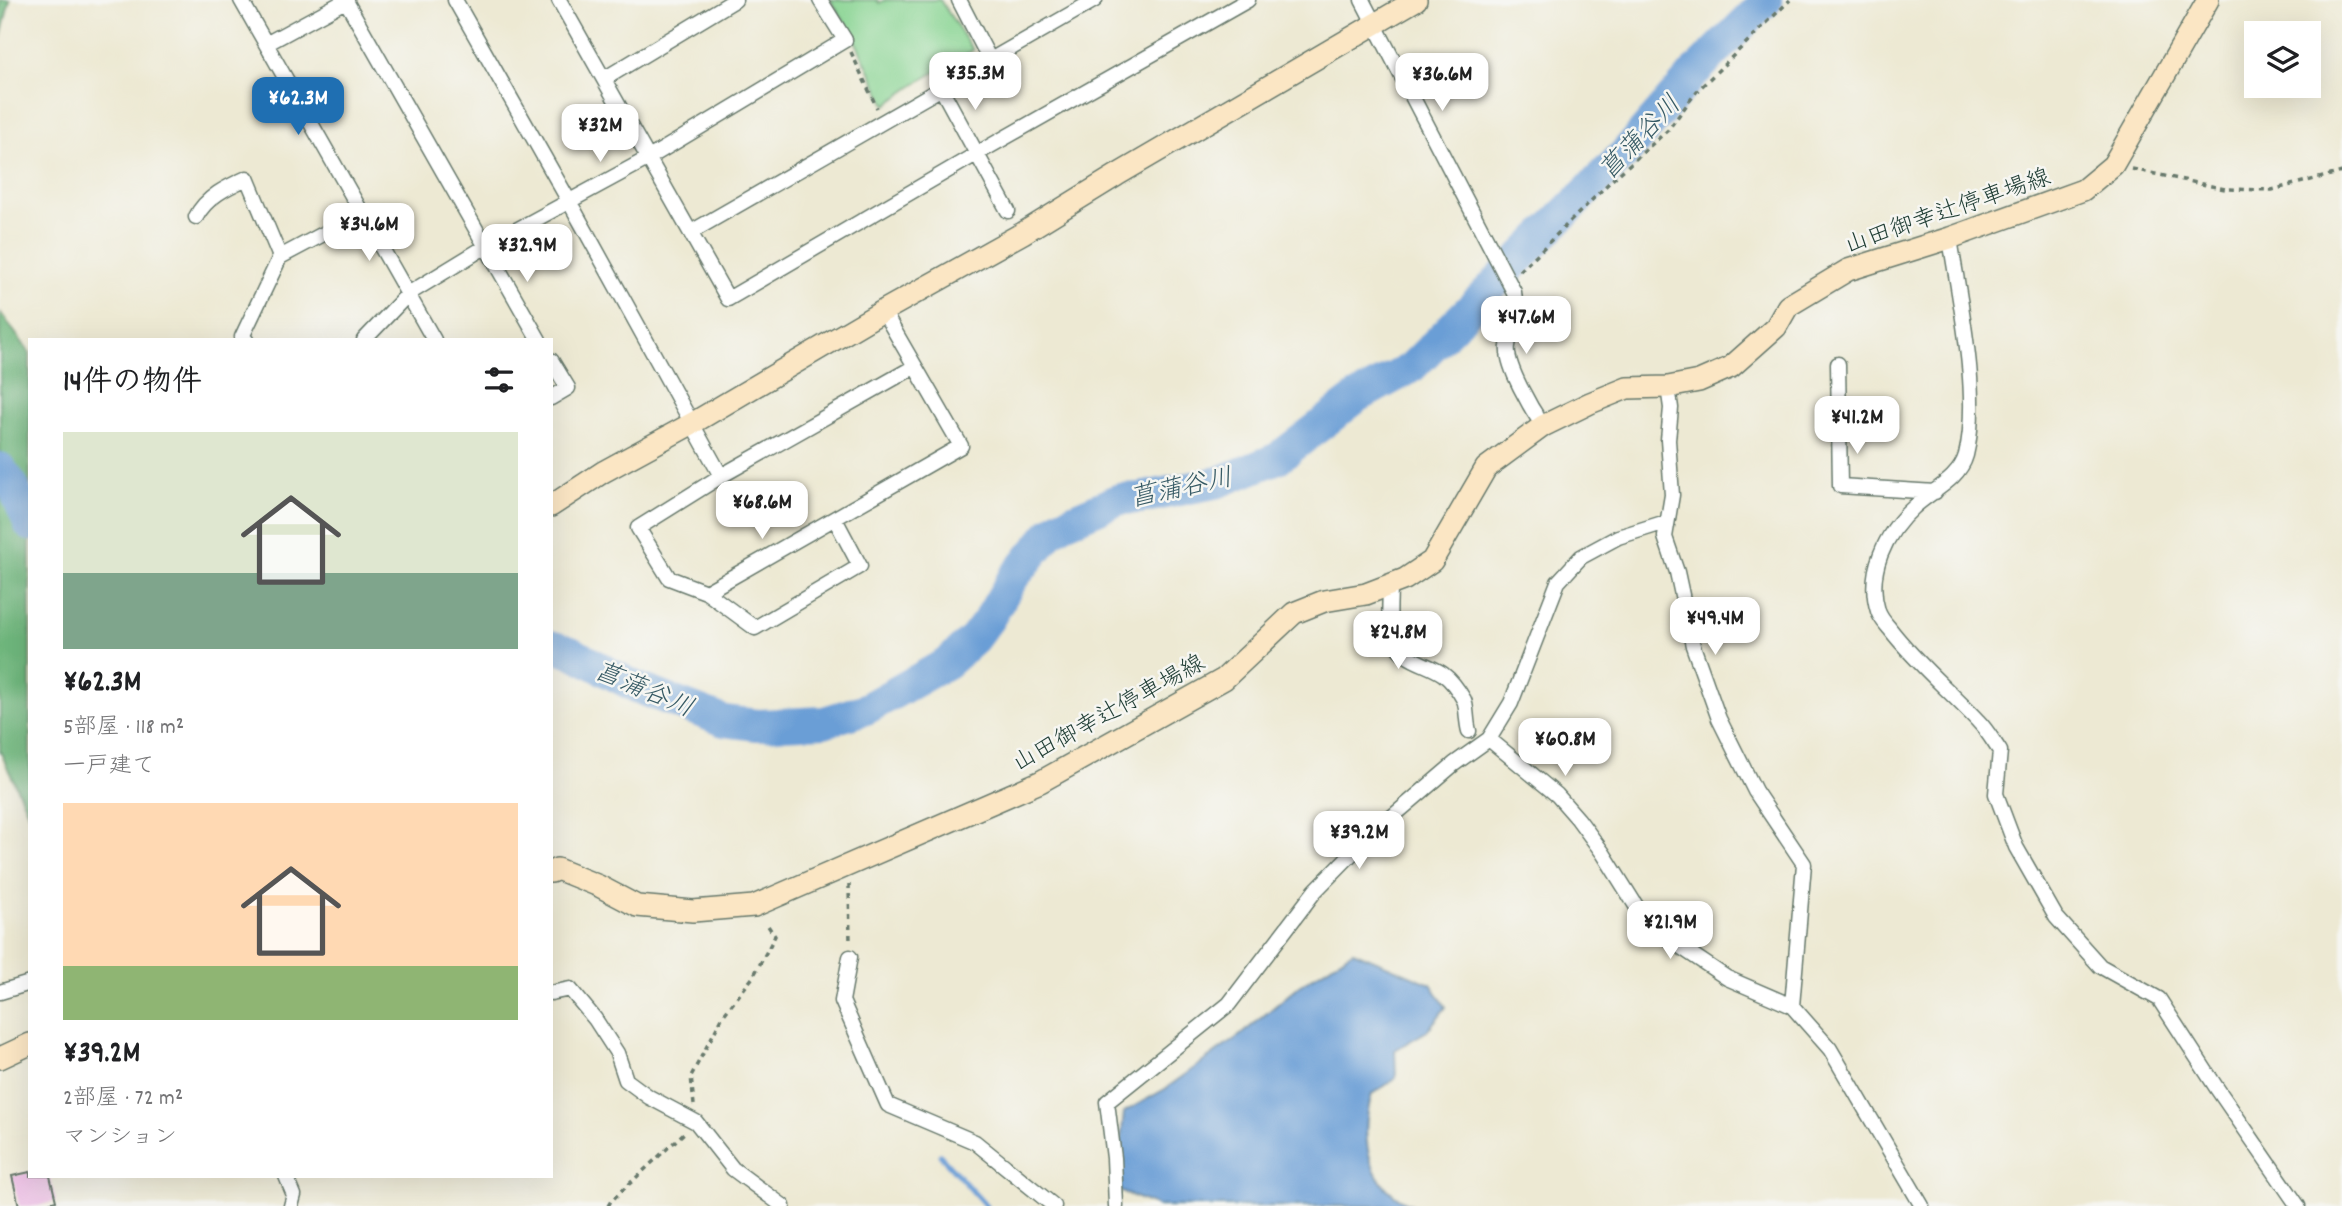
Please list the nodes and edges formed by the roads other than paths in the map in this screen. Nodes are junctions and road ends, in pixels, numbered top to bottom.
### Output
1 (241, 0) edge
2 (346, 0) edge
3 (455, 0) edge
4 (559, 0) edge
5 (735, 0) edge
6 (820, 0) edge
7 (959, 0) edge
8 (1095, 0) edge
9 (1248, 0) edge
10 (1362, 0) edge
11 (1416, 0) edge
12 (2208, 0) edge
13 (1376, 24) junction
14 (266, 44) junction
15 (990, 60) junction
16 (604, 79) junction
17 (941, 88) junction
18 (978, 153) junction
19 (648, 159) junction
20 (569, 201) junction
21 (1008, 211) dead end
22 (361, 214) junction
23 (196, 217) dead end
24 (691, 232) junction
25 (1950, 238) junction
26 (485, 247) junction
27 (280, 257) junction
28 (408, 294) junction
29 (883, 311) junction
30 (243, 338) edge
31 (367, 338) edge
32 (433, 338) edge
33 (538, 338) edge
34 (553, 363) edge
35 (1838, 364) dead end
36 (914, 367) junction
37 (1668, 387) junction
38 (553, 397) edge
39 (693, 423) junction
40 (1544, 426) junction
41 (721, 476) junction
42 (1935, 492) junction
43 (553, 505) edge
44 (835, 519) junction
45 (1666, 522) junction
46 (1390, 585) junction
47 (706, 592) junction
48 (1469, 731) dead end
49 (1489, 739) junction
50 (553, 871) edge
51 (850, 957) road end
52 (28, 984) edge
53 (0, 992) edge
54 (553, 993) edge
55 (1792, 1006) junction
56 (28, 1045) edge
57 (0, 1058) edge
58 (287, 1178) edge
59 (291, 1206) edge
60 (783, 1206) edge
61 (1054, 1206) edge
62 (1116, 1206) edge
63 (1922, 1206) edge
64 (2298, 1206) edge

1 - 14 street
2 - 14 street
2 - 26 street
3 - 20 street
4 - 16 street
5 - 16 street
6 - 19 street
7 - 15 street
8 - 15 street
9 - 18 street
10 - 13 street
11 - 13 main road
12 - 25 main road, 山田御幸辻停車場線
13 - 29 main road
13 - 40 street
14 - 22 street
15 - 17 street
16 - 19 street
17 - 18 street
17 - 24 street
18 - 21 street
18 - 24 street
19 - 20 street
19 - 24 street
20 - 26 street
20 - 39 street
22 - 27 street
22 - 28 street
23 - 27 street
25 - 37 main road, 山田御幸辻停車場線
25 - 42 street
26 - 28 street
26 - 33 street
27 - 30 street
28 - 31 street
28 - 32 street
29 - 36 street
29 - 39 main road
34 - 38 street
35 - 42 street
36 - 41 street
36 - 44 street
37 - 40 main road, 山田御幸辻停車場線
37 - 45 street
39 - 41 street
39 - 43 main road
40 - 46 main road, 山田御幸辻停車場線
41 - 47 street
42 - 64 street
44 - 47 street
44 - 47 street
45 - 49 street
45 - 55 street
46 - 48 street
46 - 50 main road, 山田御幸辻停車場線
49 - 55 street
49 - 62 street
51 - 61 street
52 - 53 street
54 - 60 street
55 - 63 street
56 - 57 main road
58 - 59 street

